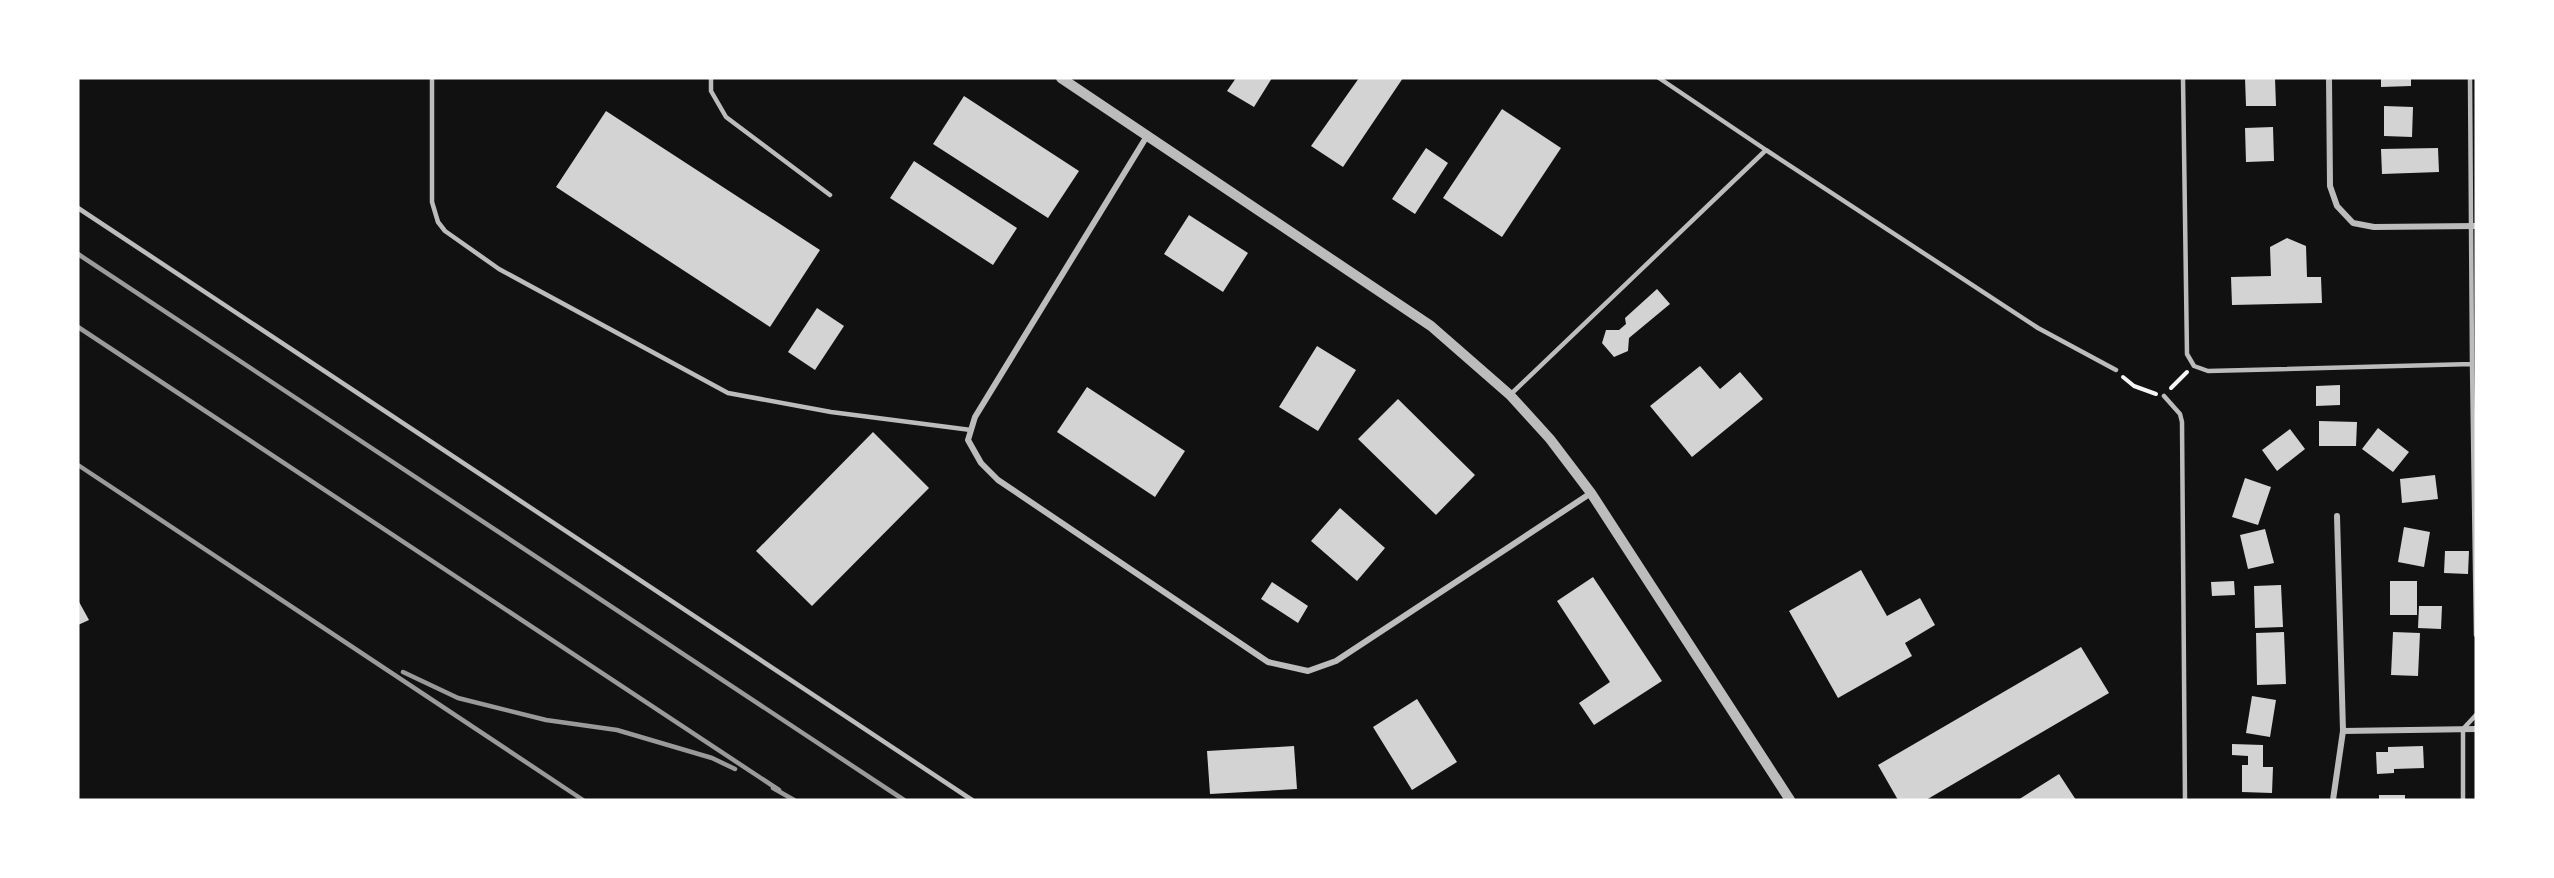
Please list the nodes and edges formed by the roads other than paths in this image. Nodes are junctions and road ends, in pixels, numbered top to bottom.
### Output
1 (432, 78) edge
2 (711, 78) edge
3 (1061, 78) edge
4 (1659, 78) edge
5 (2183, 78) edge
6 (2329, 78) edge
7 (2470, 78) edge
8 (1147, 136) junction
9 (1766, 150) junction
10 (830, 195) dead end
11 (78, 208) edge
12 (2474, 226) edge
13 (2472, 364) junction
14 (2116, 370) road end
15 (1510, 395) junction
16 (2164, 396) road end
17 (971, 430) junction
18 (1592, 493) junction
19 (2337, 516) dead end
20 (2476, 635) edge
21 (2476, 715) edge
22 (2463, 729) junction
23 (2476, 729) edge
24 (2343, 731) junction
25 (972, 800) edge
26 (1790, 800) edge
27 (2185, 800) edge
28 (2333, 800) edge
29 (2463, 800) edge

1 - 17 lane
2 - 10 lane
3 - 8 street
4 - 9 lane
5 - 13 lane
6 - 12 street
7 - 12 lane
8 - 15 street
8 - 17 street
9 - 14 lane
9 - 15 lane
11 - 25 lane
12 - 13 lane
13 - 20 lane
15 - 18 street
16 - 27 lane
17 - 18 street
18 - 26 street
19 - 24 street
21 - 22 lane
22 - 23 street
22 - 24 street
22 - 29 lane
24 - 28 street

